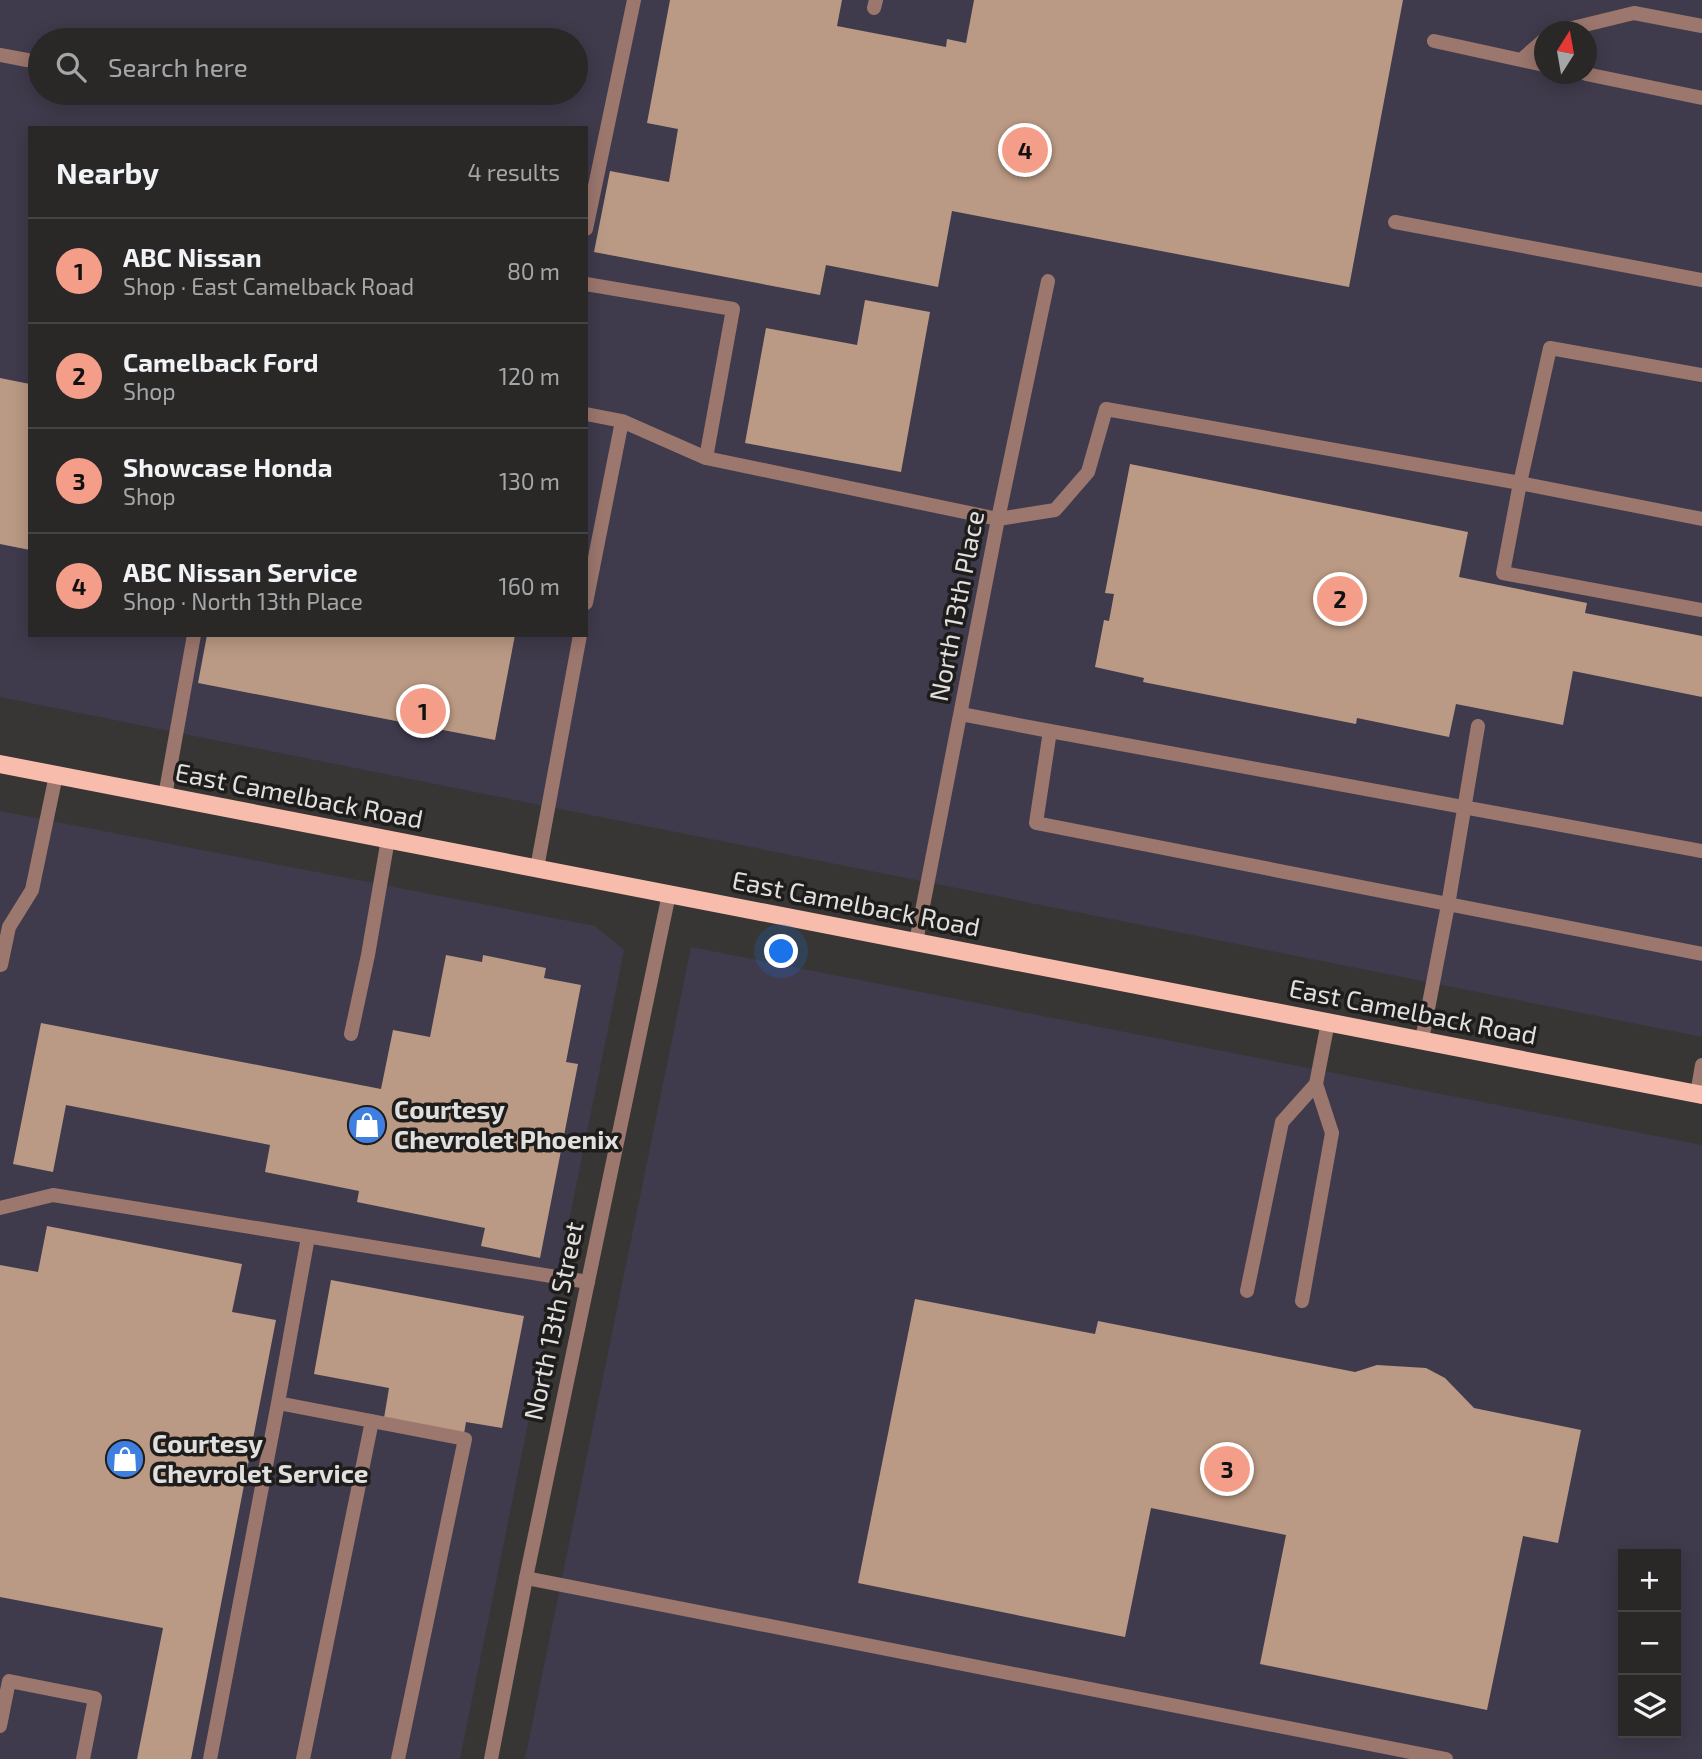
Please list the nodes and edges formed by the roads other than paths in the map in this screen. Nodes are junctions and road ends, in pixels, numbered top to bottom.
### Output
1 (634, 0) edge
2 (1597, 22) edge
3 (1702, 26) edge
4 (1434, 41) dead end
5 (1534, 49) edge
6 (0, 55) edge
7 (27, 60) dead end
8 (1521, 60) junction
9 (1534, 63) edge
10 (1597, 76) edge
11 (1702, 98) edge
12 (588, 219) edge
13 (1395, 222) dead end
14 (1702, 280) edge
15 (1048, 281) dead end
16 (588, 284) edge
17 (1702, 376) edge
18 (588, 414) edge
19 (622, 421) junction
20 (706, 458) junction
21 (1520, 483) junction
22 (588, 514) edge
23 (602, 517) junction
24 (998, 519) junction
25 (1702, 519) edge
26 (588, 592) edge
27 (1702, 610) edge
28 (194, 637) edge
29 (580, 637) edge
30 (961, 713) junction
31 (1478, 726) dead end
32 (1050, 731) junction
33 (0, 764) edge
34 (56, 775) junction
35 (165, 796) junction
36 (1464, 807) junction
37 (388, 839) junction
38 (1702, 851) edge
39 (537, 869) junction
40 (669, 894) junction
41 (1448, 905) junction
42 (916, 942) junction
43 (1702, 954) edge
44 (1, 965) edge
45 (1328, 1022) junction
46 (351, 1034) dead end
47 (1422, 1040) junction
48 (1702, 1065) edge
49 (1316, 1084) junction
50 (1699, 1094) edge
51 (0, 1208) edge
52 (308, 1237) junction
53 (588, 1282) junction
54 (1247, 1291) dead end
55 (1302, 1301) dead end
56 (278, 1403) junction
57 (372, 1421) junction
58 (526, 1578) junction
59 (0, 1726) edge
60 (83, 1759) edge
61 (210, 1759) edge
62 (303, 1759) edge
63 (398, 1759) edge
64 (491, 1759) edge
65 (1446, 1759) edge

1 - 12 street
2 - 3 street
4 - 8 street
5 - 8 street
6 - 7 street
8 - 9 street
10 - 11 street
13 - 14 street
15 - 24 street, North 13th Place
16 - 20 street
17 - 21 street
18 - 19 street
19 - 20 street
19 - 23 street
20 - 24 street
21 - 24 street
21 - 25 street
21 - 27 street
22 - 23 street
23 - 26 street
24 - 30 street, North 13th Place
28 - 35 street
29 - 39 street
30 - 32 street
30 - 42 street, North 13th Place
31 - 36 street
32 - 36 street
32 - 41 street
33 - 34 main road, East Camelback Road
34 - 35 main road, East Camelback Road
34 - 44 street
35 - 37 main road, East Camelback Road
36 - 38 street
36 - 41 street
37 - 39 main road, East Camelback Road
37 - 46 street
39 - 40 main road, East Camelback Road
40 - 42 main road, East Camelback Road
40 - 53 street, North 13th Street
41 - 43 street
41 - 47 street
42 - 45 main road, East Camelback Road
45 - 47 main road, East Camelback Road
45 - 49 street
47 - 50 main road, East Camelback Road
48 - 50 street
49 - 54 street
49 - 55 street
51 - 52 street
52 - 53 street
52 - 56 street
53 - 58 street, North 13th Street
56 - 57 street
56 - 61 street
57 - 62 street
57 - 63 street
58 - 64 street, North 13th Street
58 - 65 street
59 - 60 street

